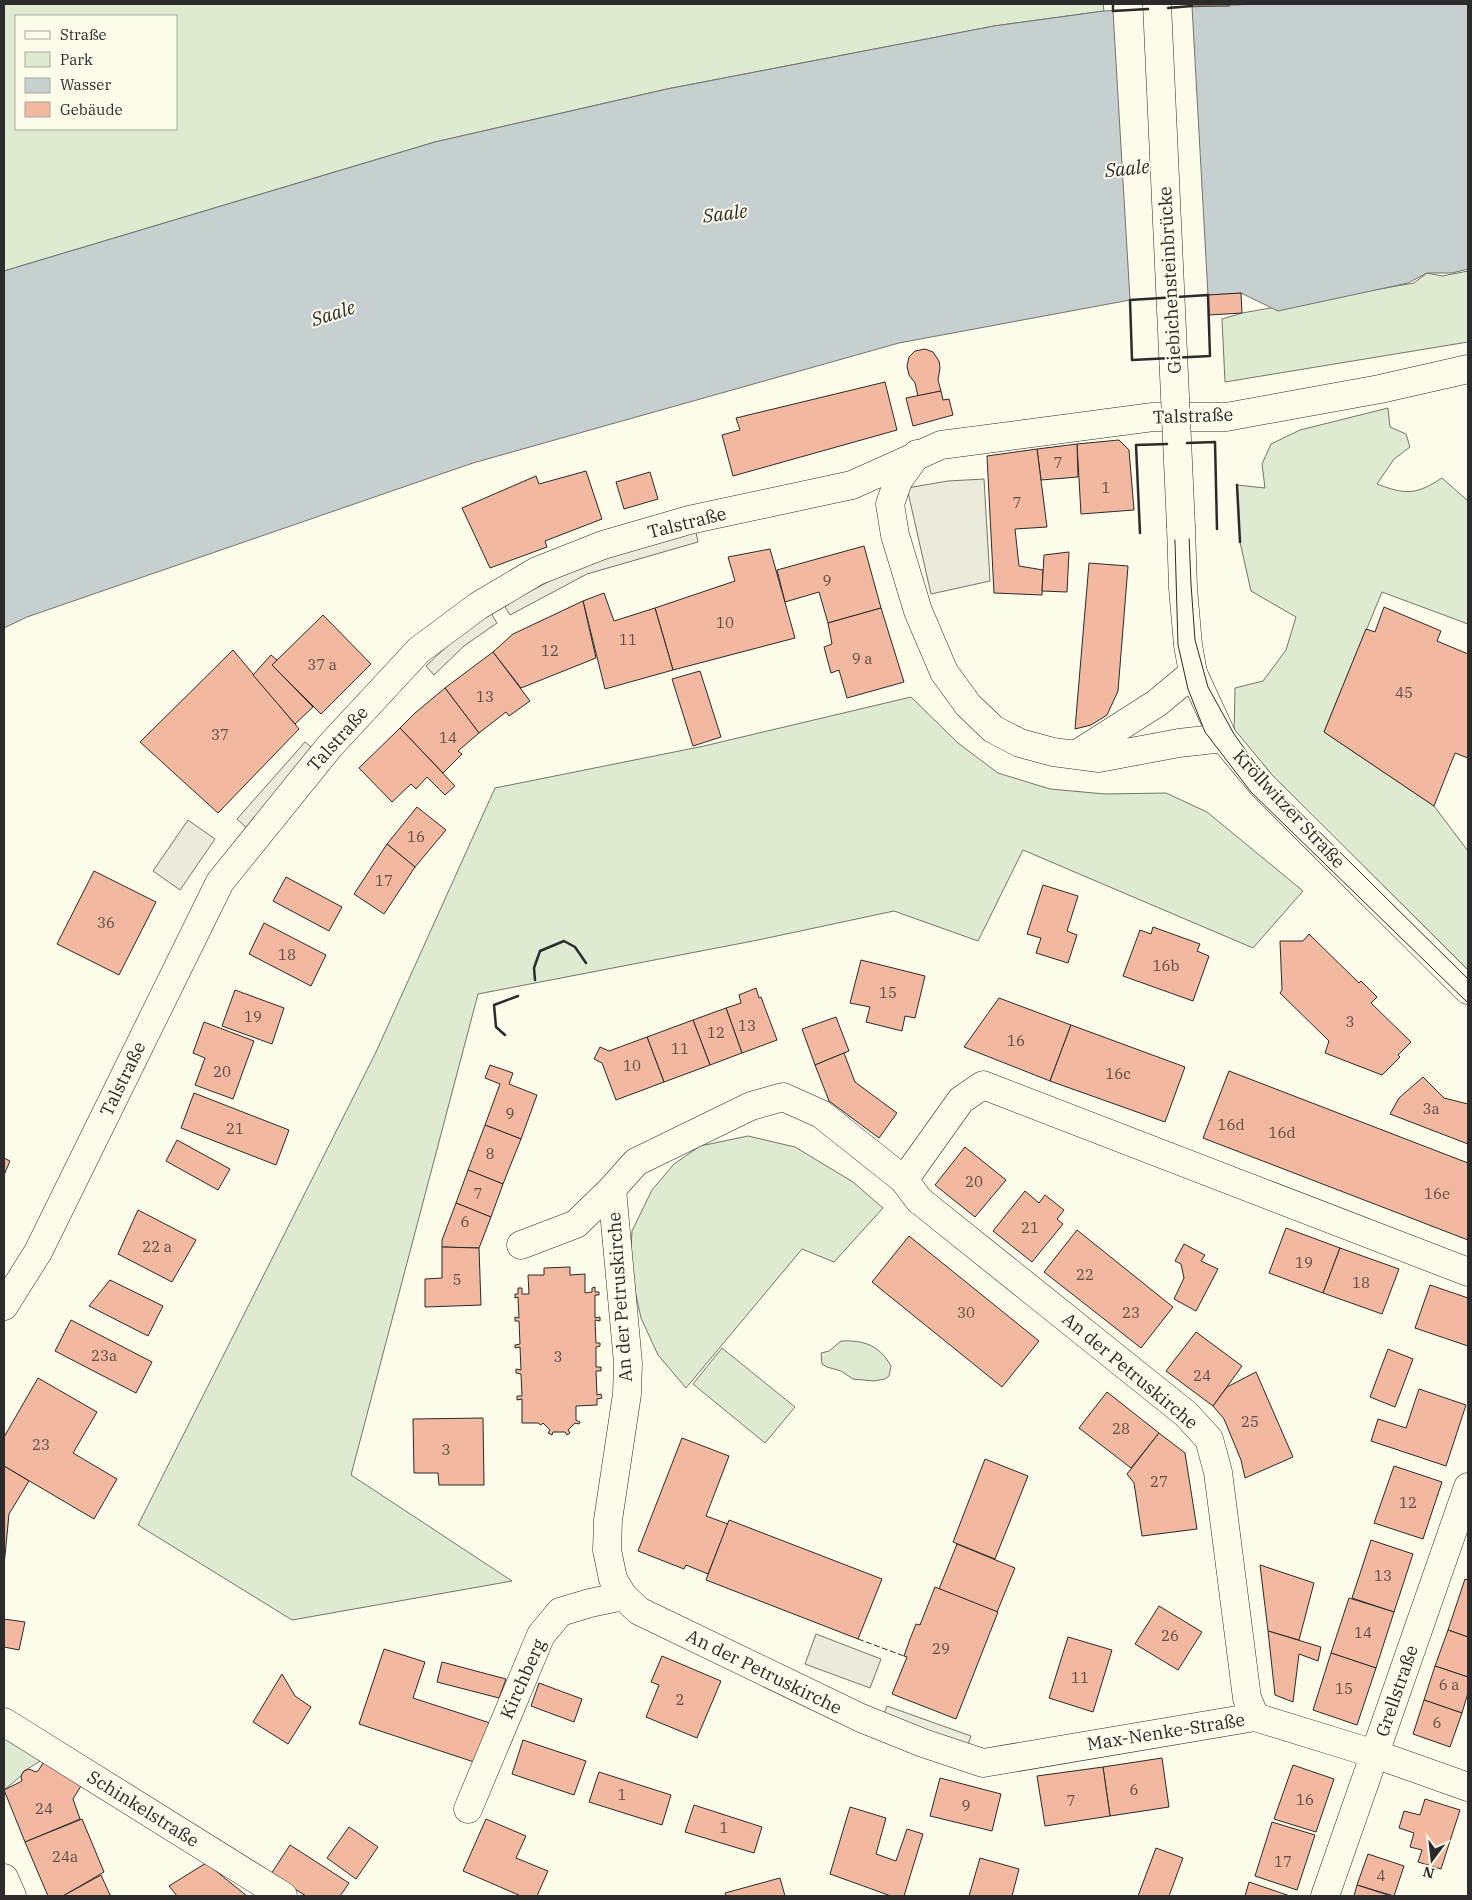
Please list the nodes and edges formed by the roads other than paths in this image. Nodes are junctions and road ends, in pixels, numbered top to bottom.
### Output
1 (1157, 4) edge
2 (1468, 369) edge
3 (917, 454) junction
4 (1181, 526) joint
5 (1193, 673) junction
6 (1223, 738) junction
7 (1077, 754) junction
8 (1468, 990) edge
9 (904, 1180) junction
10 (612, 1189) junction
11 (521, 1245) dead end
12 (1468, 1272) edge
13 (4, 1306) edge
14 (1468, 1487) edge
15 (623, 1596) junction
16 (1255, 1717) junction
17 (861, 1718) joint
18 (4, 1722) edge
19 (1375, 1754) junction
20 (1468, 1786) edge
21 (468, 1809) dead end
22 (4, 1878) edge
23 (12, 1896) edge
24 (283, 1896) edge
25 (1326, 1896) edge

1 - 4 street, Giebichensteinbrücke, bridge
2 - 3 street, Talstraße
3 - 7 street
3 - 13 street, Talstraße
4 - 5 street, Kröllwitzer Straße
5 - 6 street, Kröllwitzer Straße
5 - 7 street
6 - 7 street
6 - 8 street, Kröllwitzer Straße
9 - 10 street, An der Petruskirche
9 - 12 street
9 - 16 street, An der Petruskirche
10 - 11 street
10 - 15 street, An der Petruskirche
14 - 19 street, Grellstraße
15 - 17 street, An der Petruskirche
15 - 21 street, Kirchberg
16 - 17 street, Max-Nenke-Straße
16 - 19 street, Max-Nenke-Straße
18 - 24 street, Schinkelstraße
19 - 20 street, Max-Nenke-Straße
19 - 25 street, Grellstraße
22 - 23 street

